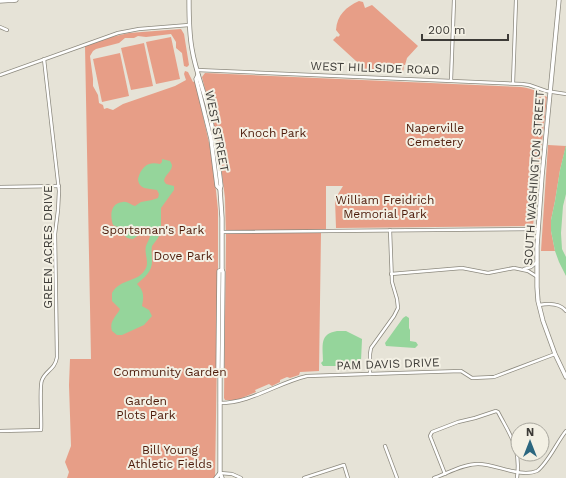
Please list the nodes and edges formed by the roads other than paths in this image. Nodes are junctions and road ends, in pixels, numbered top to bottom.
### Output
1 (5, 0) edge
2 (16, 0) edge
3 (189, 0) edge
4 (454, 0) edge
5 (516, 0) edge
6 (559, 0) edge
7 (0, 1) edge
8 (190, 25) junction
9 (0, 27) edge
10 (7, 30) dead end
11 (44, 59) junction
12 (196, 70) junction
13 (0, 75) edge
14 (451, 80) junction
15 (512, 83) junction
16 (551, 92) junction
17 (566, 94) edge
18 (59, 186) junction
19 (0, 187) edge
20 (538, 229) junction
21 (390, 230) junction
22 (222, 232) junction
23 (537, 262) junction
24 (523, 269) junction
25 (391, 274) junction
26 (537, 277) junction
27 (539, 305) junction
28 (566, 311) edge
29 (555, 354) junction
30 (370, 374) junction
31 (566, 377) edge
32 (220, 403) junction
33 (0, 431) edge
34 (566, 431) edge
35 (385, 446) dead end
36 (220, 473) junction
37 (445, 474) junction
38 (518, 474) junction
39 (216, 478) edge
40 (222, 478) edge
41 (241, 478) edge
42 (304, 478) edge
43 (348, 478) edge
44 (397, 478) edge
45 (434, 478) edge
46 (517, 478) edge

1 - 2 street
1 - 7 street
3 - 8 street, WEST STREET
4 - 14 street
5 - 15 street
6 - 16 street, SOUTH WASHINGTON STREET
8 - 11 street
8 - 12 street, WEST STREET
9 - 10 street
11 - 13 street
11 - 18 street, GREEN ACRES DRIVE
12 - 14 street, WEST HILLSIDE ROAD
12 - 22 street, WEST STREET
14 - 15 street, WEST HILLSIDE ROAD
15 - 16 street, WEST HILLSIDE ROAD
16 - 17 street, WEST HILLSIDE ROAD
16 - 20 street, SOUTH WASHINGTON STREET
18 - 19 street
18 - 33 street, GREEN ACRES DRIVE
20 - 21 street
20 - 23 street, SOUTH WASHINGTON STREET
21 - 22 street
21 - 25 street
22 - 32 street, WEST STREET
23 - 24 street
23 - 26 street, SOUTH WASHINGTON STREET
24 - 25 street
24 - 26 street
25 - 30 street
26 - 27 street, SOUTH WASHINGTON STREET
27 - 28 street
27 - 29 street, SOUTH WASHINGTON STREET
29 - 30 street, PAM DAVIS DRIVE
29 - 31 street, SOUTH WASHINGTON STREET
30 - 32 street, PAM DAVIS DRIVE
32 - 36 street, WEST STREET
34 - 38 street
35 - 44 street
36 - 39 street
36 - 40 street, WEST STREET
36 - 41 street
37 - 38 street
37 - 38 street
37 - 45 street
38 - 46 street
42 - 43 street

